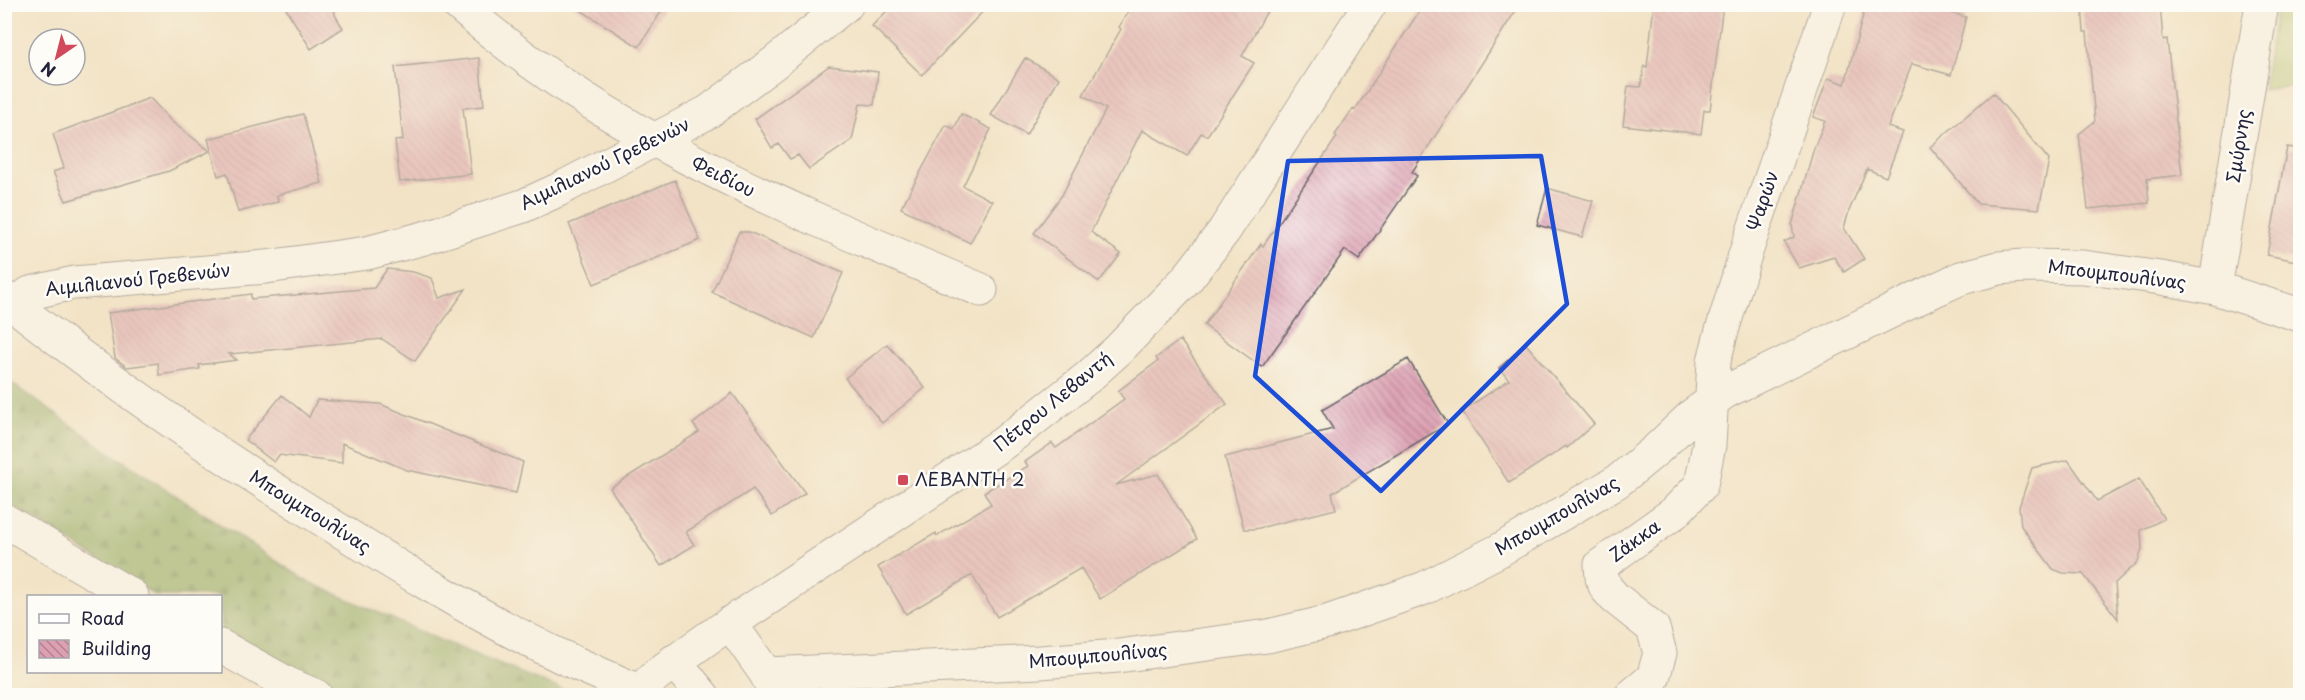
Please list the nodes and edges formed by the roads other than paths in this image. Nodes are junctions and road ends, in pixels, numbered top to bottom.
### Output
1 (458, 4) edge
2 (847, 4) edge
3 (1370, 4) edge
4 (1830, 4) edge
5 (2262, 4) edge
6 (656, 140) junction
7 (2215, 288) junction
8 (981, 290) dead end
9 (9, 301) edge
10 (2301, 315) edge
11 (1712, 400) junction
12 (4, 520) edge
13 (129, 595) edge
14 (730, 623) junction
15 (222, 647) edge
16 (674, 661) junction
17 (772, 685) edge
18 (637, 693) edge
19 (316, 696) edge
20 (704, 696) edge
21 (1631, 696) edge

1 - 6 street, Φειδίου
2 - 6 street, Αιμιλιανού Γρεβενών
3 - 14 street, Πέτρου Λεβαντή
4 - 11 street, Ψαρών
5 - 7 street, Σμύρνης
6 - 8 street, Φειδίου
6 - 9 street, Αιμιλιανού Γρεβενών
7 - 10 street, Μπουμπουλίνας
7 - 11 street, Μπουμπουλίνας
9 - 18 street, Μπουμπουλίνας
11 - 17 street, Μπουμπουλίνας
11 - 21 street, Ζάκκα
12 - 13 street
14 - 16 street, Πέτρου Λεβαντή
14 - 17 street
15 - 19 street
16 - 18 street, Πέτρου Λεβαντή
16 - 20 street

